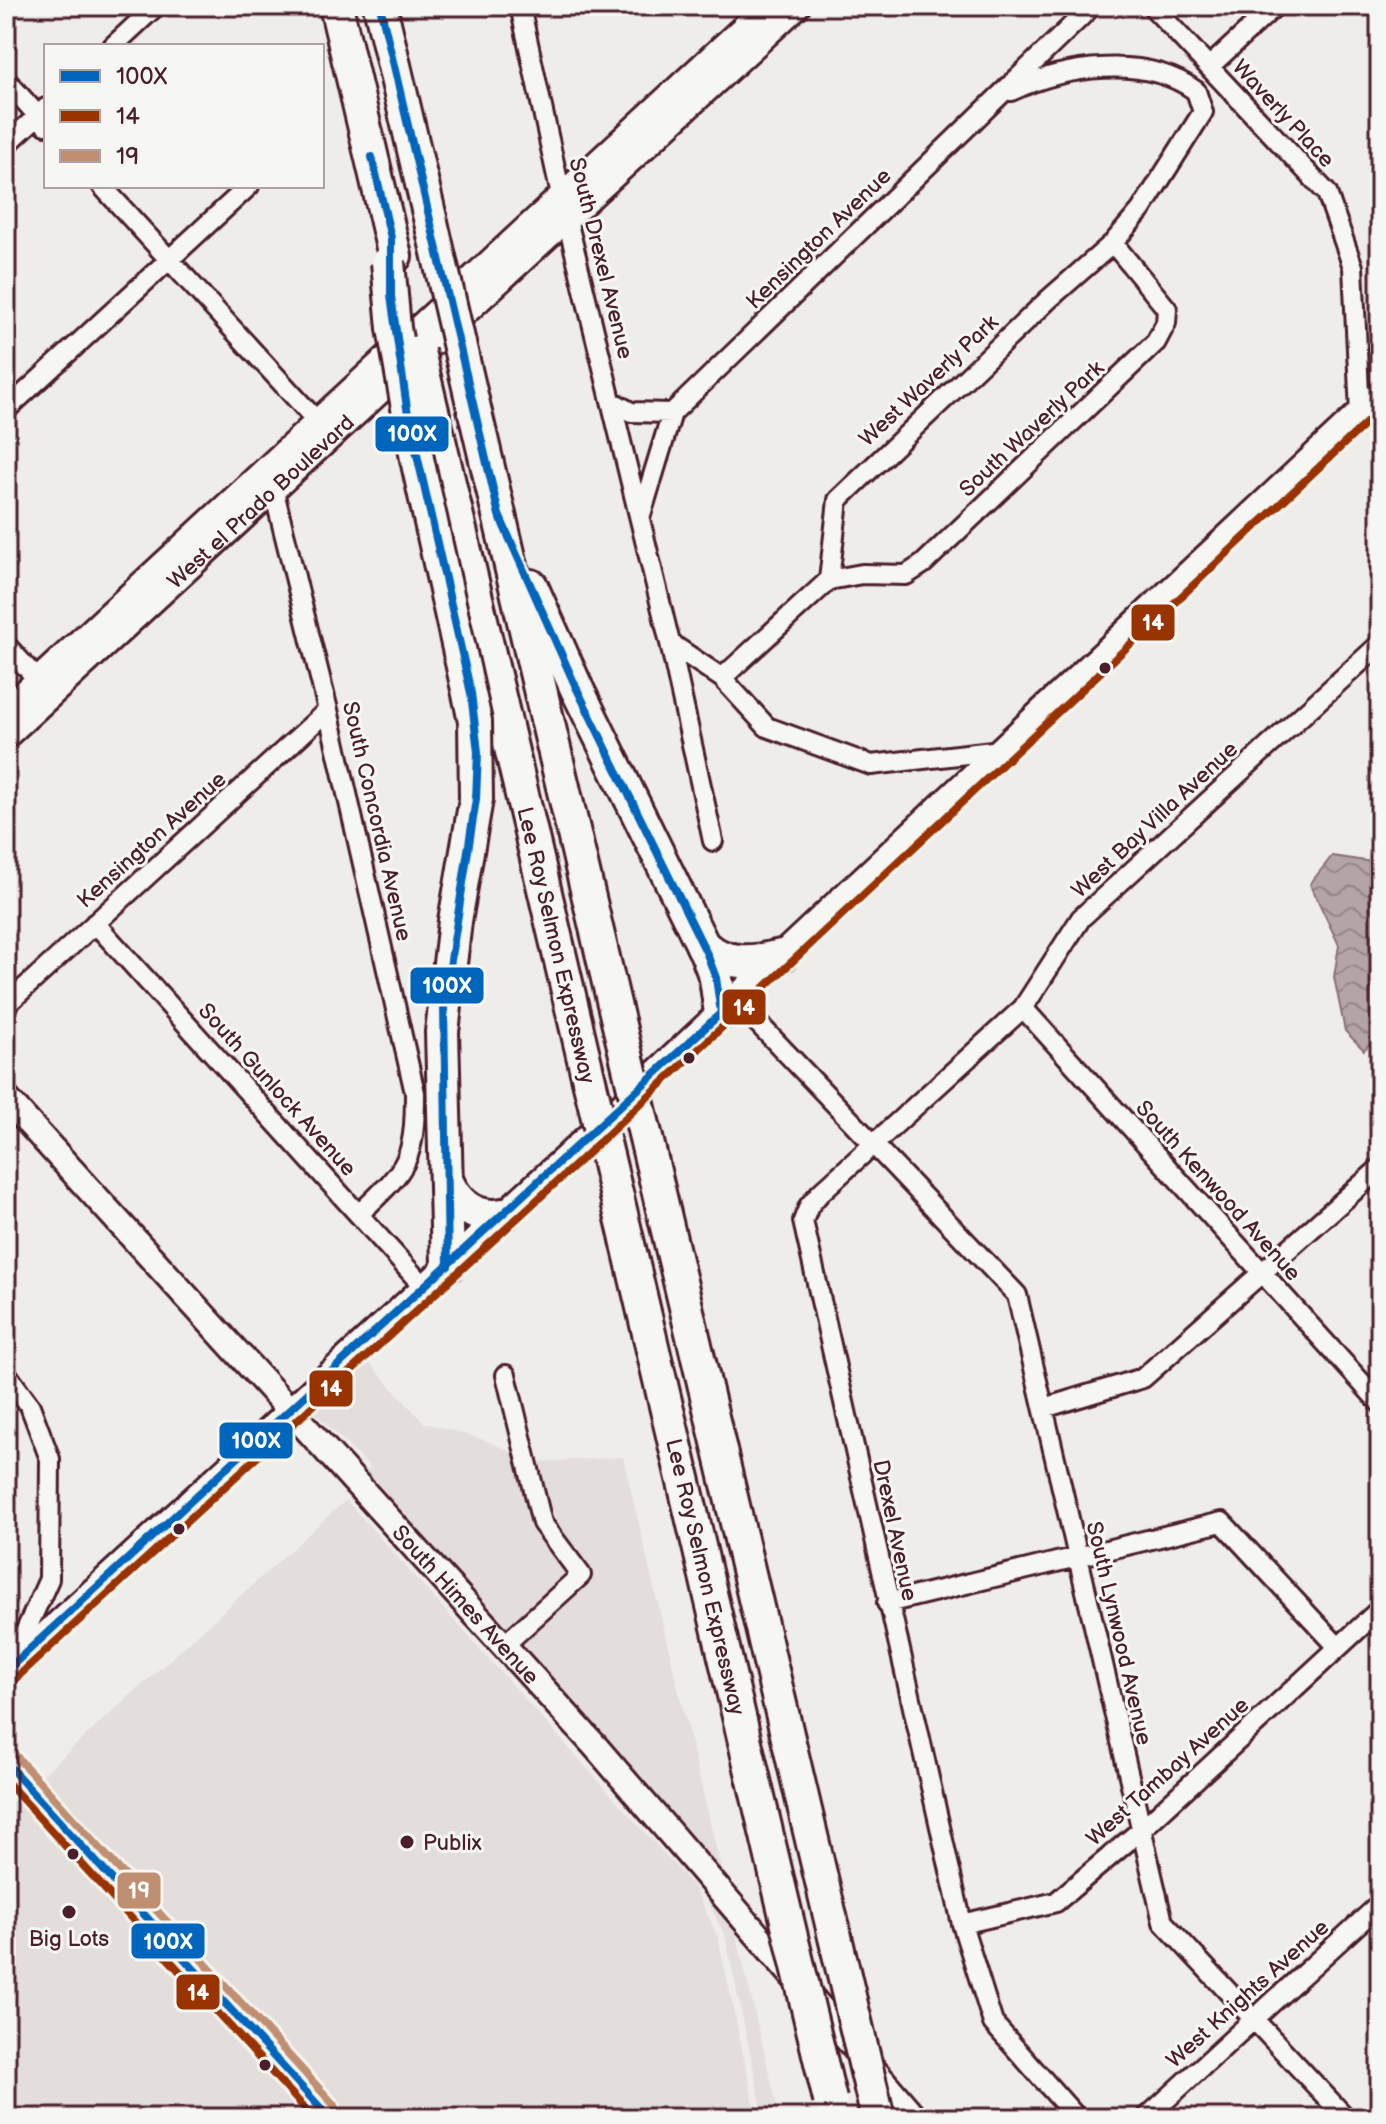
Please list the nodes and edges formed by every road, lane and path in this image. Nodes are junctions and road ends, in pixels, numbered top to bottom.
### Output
1 (156, 6) edge
2 (336, 6) edge
3 (380, 6) edge
4 (520, 6) edge
5 (797, 6) edge
6 (1092, 6) edge
7 (1152, 6) edge
8 (1275, 6) edge
9 (770, 13) edge
10 (115, 44) edge
11 (1213, 71) junction
12 (6, 80) edge
13 (1196, 91) junction
14 (998, 97) junction
15 (43, 116) edge
16 (6, 145) edge
17 (104, 188) edge
18 (247, 188) edge
19 (561, 195) junction
20 (568, 221) junction
21 (1113, 243) junction
22 (391, 252) junction
23 (169, 260) junction
24 (1380, 394) edge
25 (613, 402) junction
26 (6, 410) edge
27 (672, 413) junction
28 (1360, 413) junction
29 (323, 429) junction
30 (268, 482) junction
31 (499, 515) junction
32 (639, 521) junction
33 (829, 580) junction
34 (670, 643) junction
35 (1380, 644) edge
36 (6, 645) edge
37 (722, 678) junction
38 (45, 687) junction
39 (6, 710) edge
40 (328, 710) junction
41 (6, 736) edge
42 (1001, 750) junction
43 (713, 841) dead end
44 (95, 923) junction
45 (703, 946) junction
46 (781, 956) junction
47 (6, 1005) edge
48 (728, 1006) junction
49 (1023, 1008) junction
50 (6, 1098) edge
51 (876, 1144) junction
52 (1380, 1168) edge
53 (447, 1182) junction
54 (359, 1214) junction
55 (503, 1215) junction
56 (1263, 1274) junction
57 (437, 1277) junction
58 (6, 1373) edge
59 (506, 1375) dead end
60 (1380, 1403) edge
61 (1044, 1408) junction
62 (288, 1413) junction
63 (1078, 1558) junction
64 (887, 1603) junction
65 (1380, 1609) edge
66 (502, 1647) junction
67 (1338, 1647) junction
68 (7, 1670) edge
69 (1141, 1830) junction
70 (1380, 1904) edge
71 (962, 1924) junction
72 (1253, 2020) junction
73 (833, 2109) edge
74 (878, 2118) edge
75 (915, 2118) edge
76 (1077, 2118) edge
77 (1146, 2118) edge
78 (1346, 2118) edge

1 - 10 street
2 - 22 highway, Lee Roy Selmon Expressway
3 - 31 highway, Lee Roy Selmon Expressway, bridge
4 - 19 street, South Drexel Avenue
5 - 9 street, West el Prado Boulevard
6 - 14 street, Kensington Avenue
7 - 11 street, Waverly Place
8 - 11 street
9 - 19 street, West el Prado Boulevard
9 - 20 street, West el Prado Boulevard
11 - 13 street
11 - 28 street, Waverly Place
12 - 15 street
13 - 14 street, Kensington Avenue
13 - 21 street, West Waverly Park
14 - 27 street, Kensington Avenue
15 - 16 street
17 - 23 street
18 - 23 street
19 - 20 street, South Drexel Avenue
19 - 29 street, West el Prado Boulevard
20 - 25 street, South Drexel Avenue
20 - 29 street, West el Prado Boulevard
21 - 33 street, West Waverly Park
21 - 33 street, South Waverly Park
22 - 53 highway, bridge
22 - 73 highway, Lee Roy Selmon Expressway, bridge
23 - 26 street
23 - 29 street
24 - 28 street
25 - 27 street
25 - 32 street, South Drexel Avenue
27 - 32 street, Kensington Avenue
28 - 42 street
29 - 30 street, West el Prado Boulevard
30 - 38 street, West el Prado Boulevard
30 - 40 street, South Concordia Avenue
31 - 45 highway
31 - 74 highway, Lee Roy Selmon Expressway, bridge
32 - 34 street, South Drexel Avenue
33 - 37 street
34 - 37 street
34 - 43 street
35 - 49 street, West Bay Villa Avenue
36 - 38 street
37 - 42 street
38 - 39 street, West el Prado Boulevard
38 - 41 street, West el Prado Boulevard
40 - 44 street, Kensington Avenue
40 - 54 street, South Concordia Avenue
42 - 46 street
44 - 47 street, Kensington Avenue
44 - 54 street, South Gunlock Avenue
45 - 46 highway
45 - 48 highway
46 - 48 street
48 - 51 street
48 - 55 street
49 - 51 street, West Bay Villa Avenue
49 - 56 street, South Kenwood Avenue
50 - 62 street, South Himes Avenue
51 - 61 street, South Lynwood Avenue
51 - 64 street, Drexel Avenue
52 - 56 street
53 - 55 highway
53 - 57 highway
54 - 57 street, South Gunlock Avenue
55 - 57 street
56 - 60 street, South Kenwood Avenue
56 - 61 street
57 - 62 street
58 - 68 street
59 - 66 street
61 - 63 street, South Lynwood Avenue
62 - 66 street, South Himes Avenue
62 - 68 street
63 - 64 street
63 - 67 street
63 - 69 street, South Lynwood Avenue
64 - 71 street, Drexel Avenue
65 - 67 street, West Tambay Avenue
66 - 75 street, South Himes Avenue
67 - 69 street, West Tambay Avenue
69 - 71 street, West Tambay Avenue
69 - 72 street, South Lynwood Avenue
70 - 72 street, West Knights Avenue
71 - 76 street, Drexel Avenue
72 - 77 street, West Knights Avenue
72 - 78 street, South Lynwood Avenue

